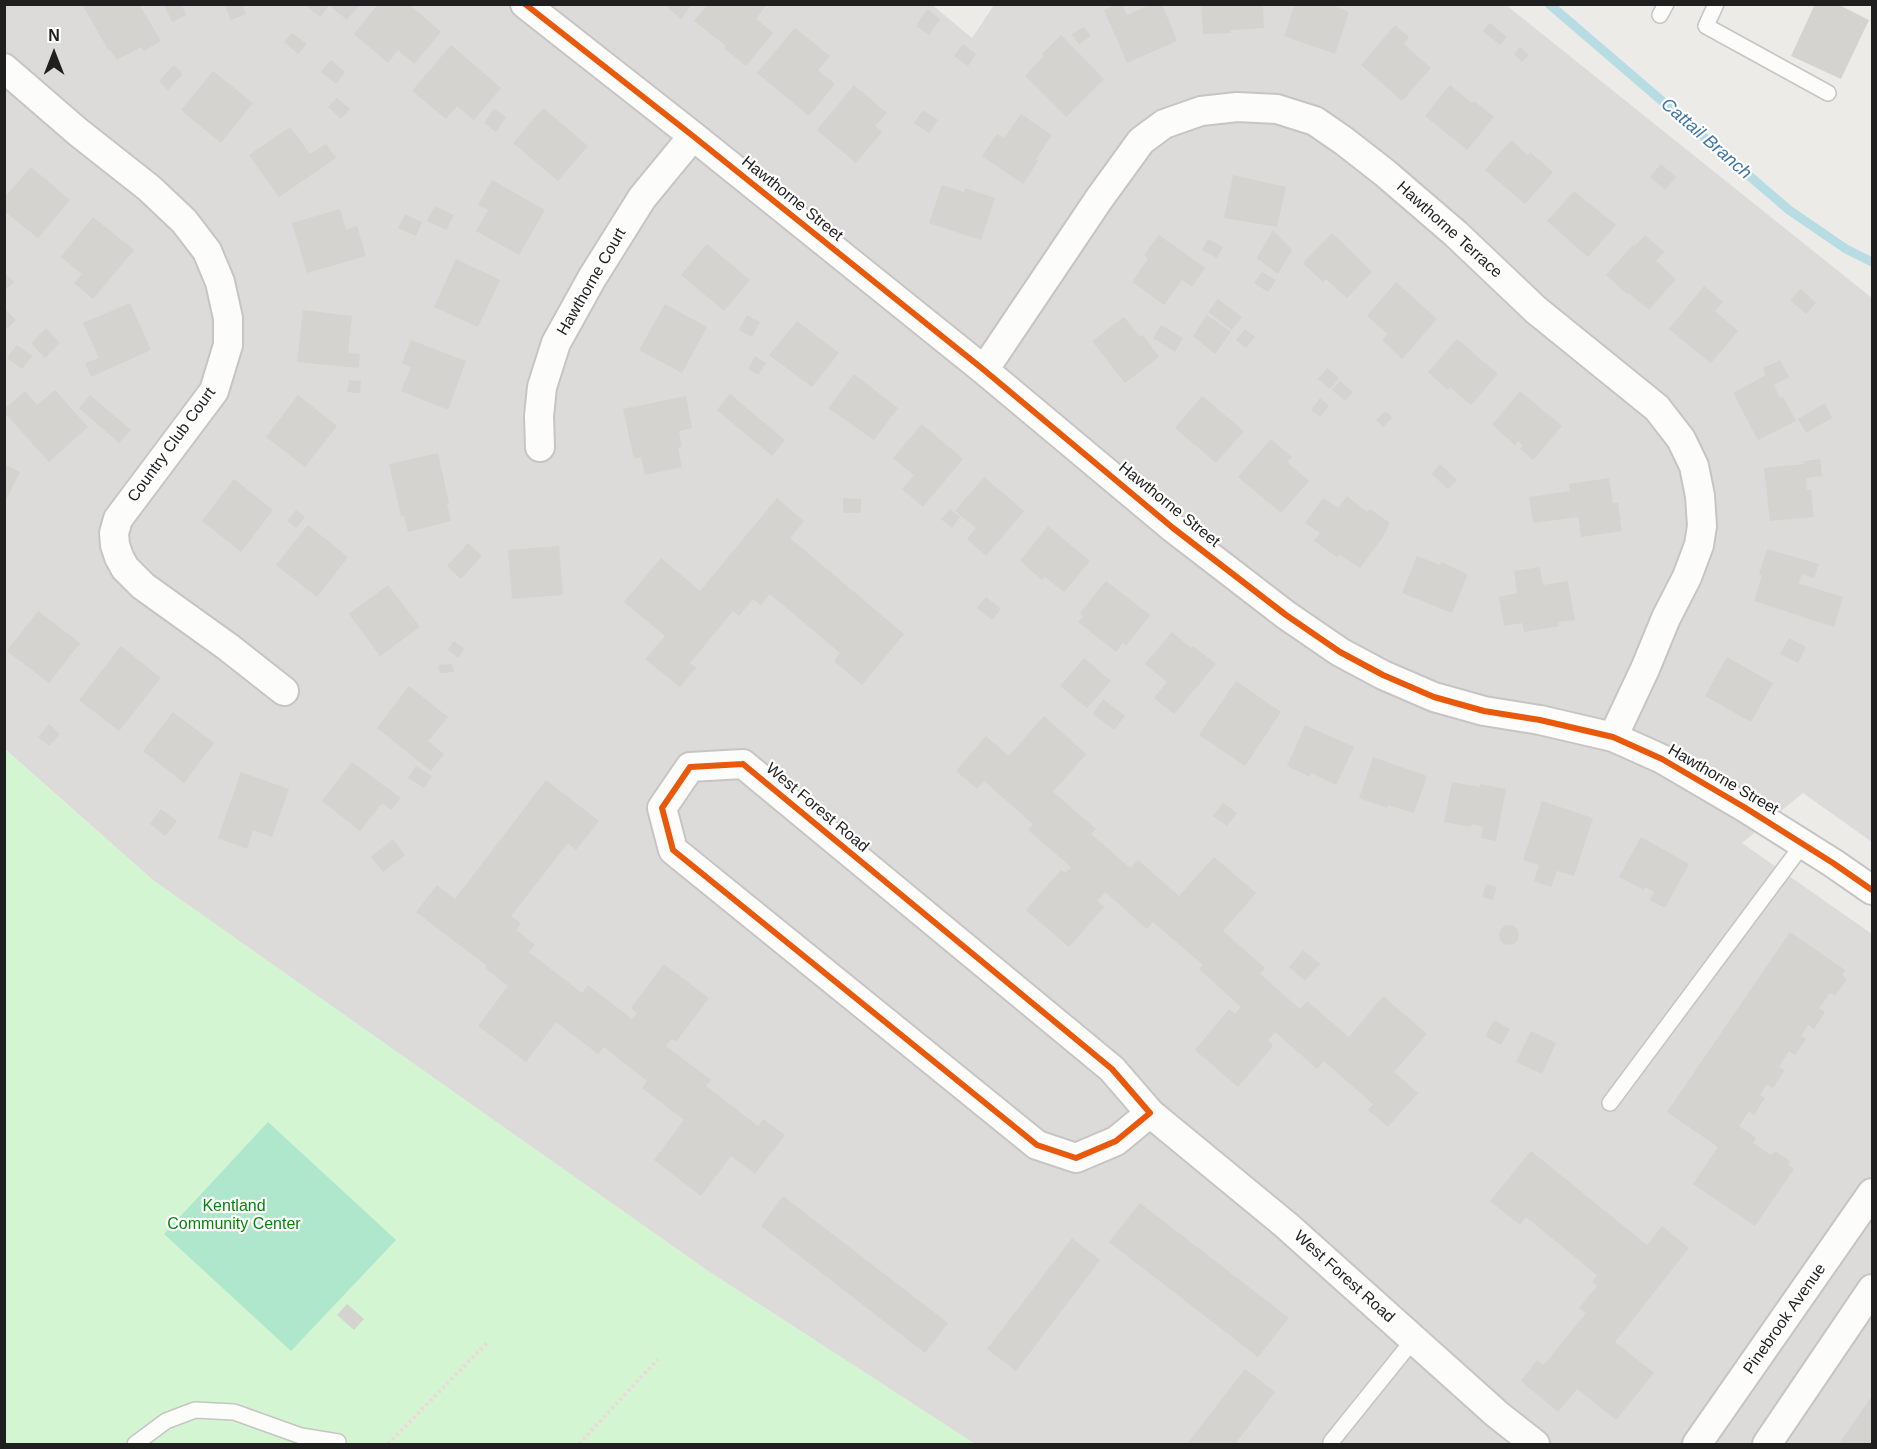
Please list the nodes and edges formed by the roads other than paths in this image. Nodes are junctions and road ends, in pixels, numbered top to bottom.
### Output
1 (525, 4) edge
2 (1716, 4) edge
3 (4, 68) edge
4 (1828, 93) dead end
5 (693, 136) junction
6 (984, 370) junction
7 (540, 447) dead end
8 (284, 691) dead end
9 (1612, 737) junction
10 (1803, 844) junction
11 (1872, 890) edge
12 (1610, 1103) dead end
13 (1150, 1113) junction
14 (1872, 1193) edge
15 (1872, 1289) edge
16 (1414, 1339) junction
17 (338, 1442) dead end
18 (1331, 1442) dead end
19 (135, 1444) edge
20 (1535, 1444) edge
21 (1697, 1444) edge
22 (1767, 1444) edge

1 - 5 street, Hawthorne Street
2 - 4 lane
3 - 8 street, Country Club Court
5 - 6 street, Hawthorne Street
5 - 7 street, Hawthorne Court
6 - 9 street, Hawthorne Street
6 - 9 street, Hawthorne Terrace
9 - 10 street, Hawthorne Street
10 - 11 street, Hawthorne Street
10 - 12 lane
13 - 13 street, West Forest Road
13 - 16 street, West Forest Road
14 - 21 street, Pinebrook Avenue
15 - 22 street
16 - 18 lane
16 - 20 street, West Forest Road
17 - 19 lane

